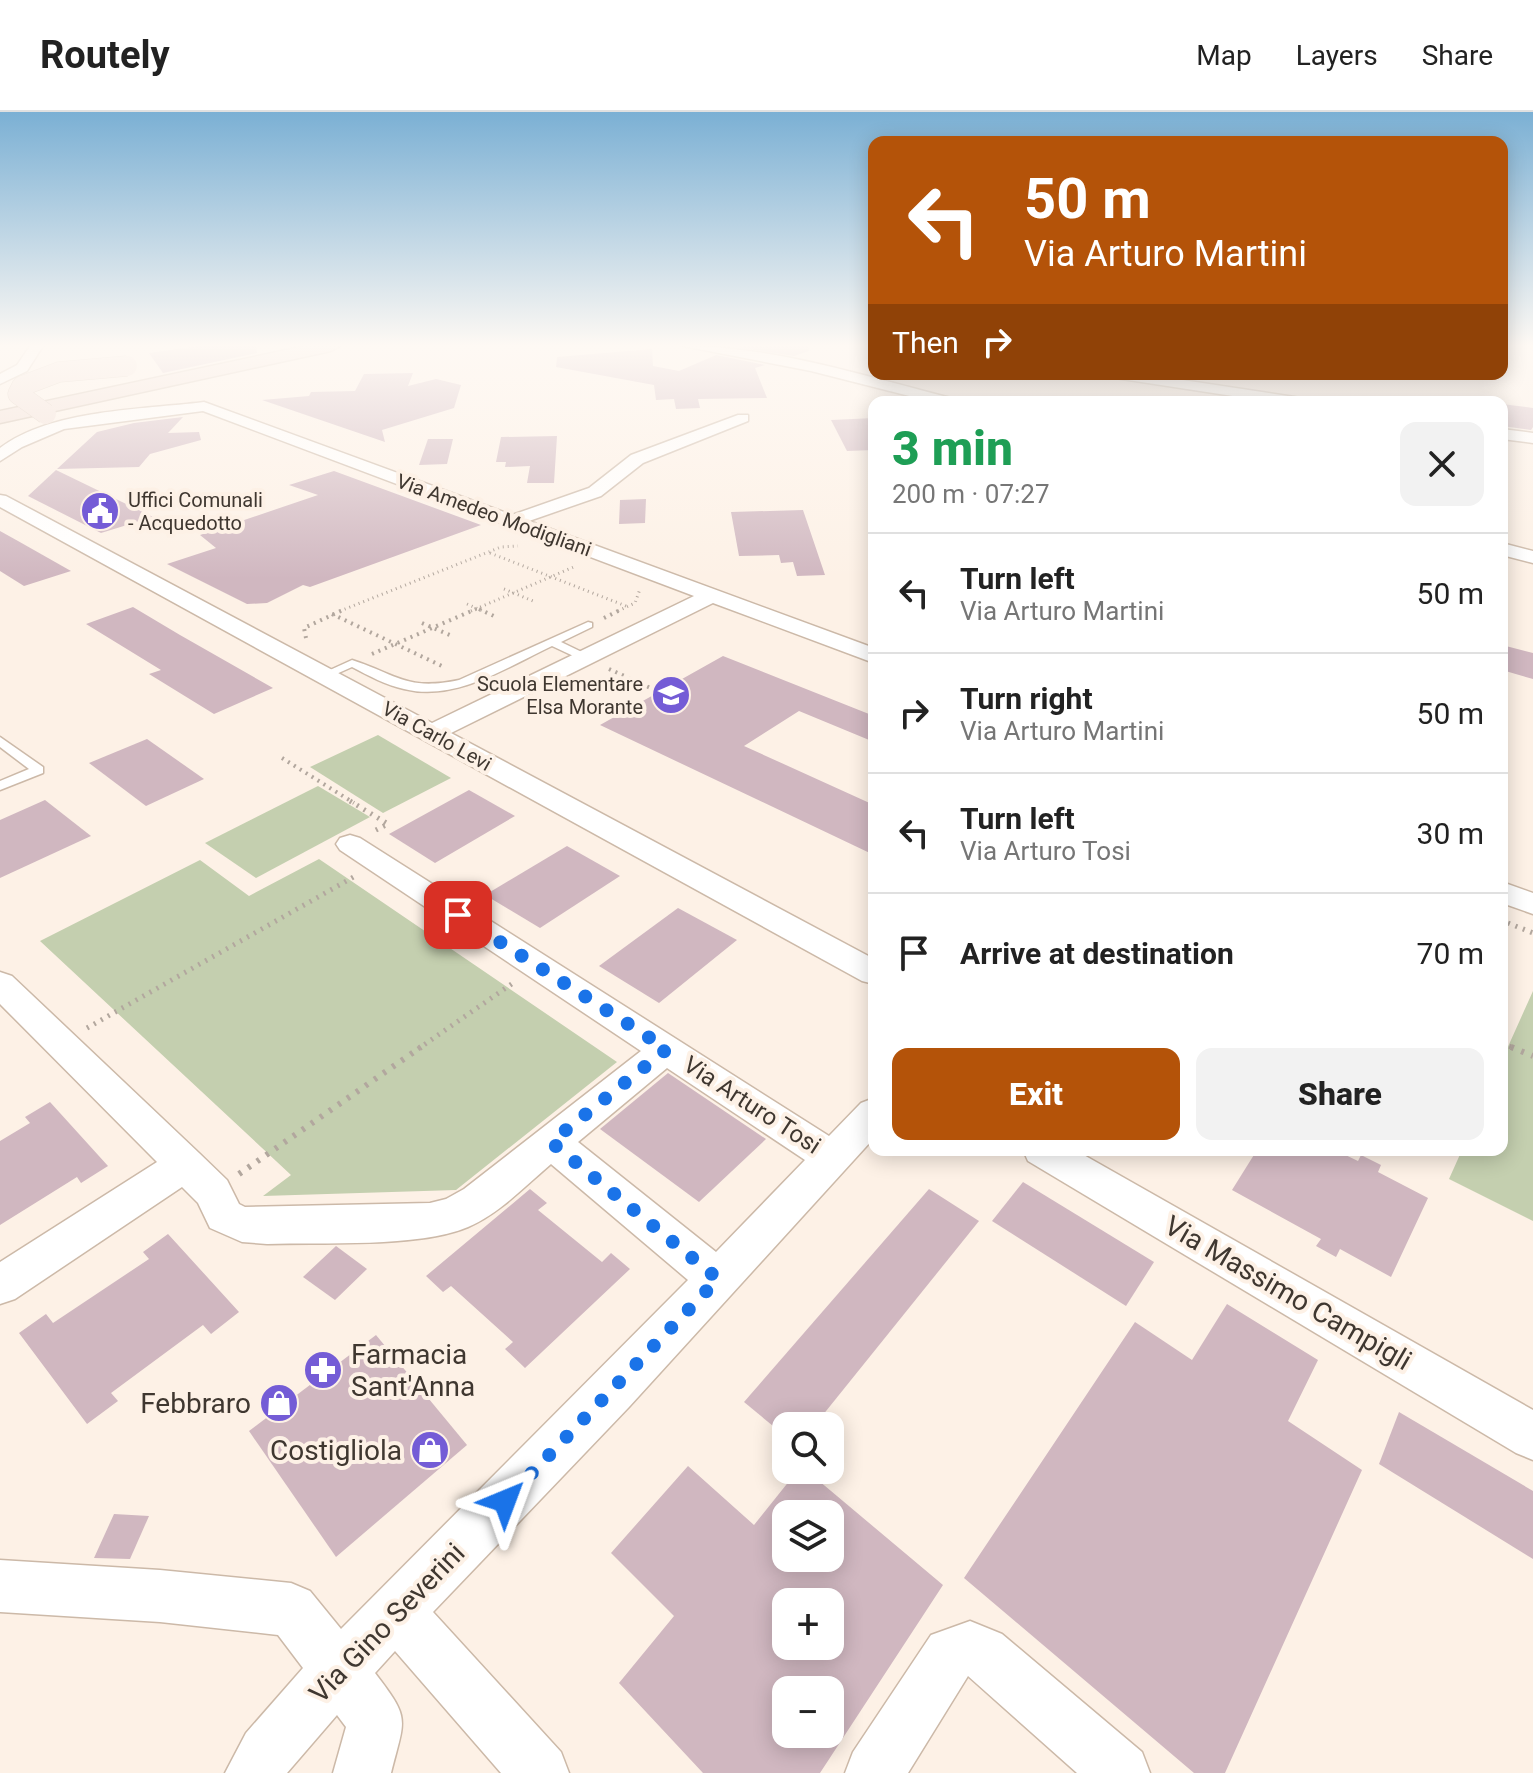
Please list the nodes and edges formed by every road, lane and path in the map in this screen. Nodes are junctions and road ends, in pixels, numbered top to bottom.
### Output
1 (48, 424) edge
2 (251, 424) edge
3 (729, 424) edge
4 (1508, 435) edge
5 (1533, 438) edge
6 (0, 456) edge
7 (0, 500) edge
8 (511, 521) junction
9 (520, 545) dead end
10 (1508, 551) edge
11 (489, 552) junction
12 (1533, 557) edge
13 (568, 560) dead end
14 (551, 577) junction
15 (632, 584) dead end
16 (504, 589) dead end
17 (514, 593) junction
18 (711, 596) junction
19 (533, 601) dead end
20 (467, 604) dead end
21 (627, 607) junction
22 (477, 609) junction
23 (332, 614) junction
24 (496, 617) dead end
25 (422, 623) dead end
26 (588, 625) joint
27 (433, 628) junction
28 (452, 636) dead end
29 (552, 642) junction
30 (395, 644) junction
31 (868, 654) edge
32 (586, 658) junction
33 (352, 663) junction
34 (325, 675) junction
35 (471, 680) junction
36 (659, 692) dead end
37 (432, 733) junction
38 (0, 741) edge
39 (282, 758) dead end
40 (0, 786) edge
41 (388, 824) dead end
42 (350, 844) dead end
43 (379, 863) junction
44 (1508, 894) edge
45 (1533, 904) edge
46 (1508, 923) edge
47 (1533, 933) edge
48 (537, 966) junction
49 (868, 970) edge
50 (0, 984) edge
51 (59, 1044) junction
52 (1508, 1046) edge
53 (667, 1049) junction
54 (1533, 1056) edge
55 (868, 1119) edge
56 (551, 1142) junction
57 (1052, 1156) edge
58 (832, 1158) junction
59 (199, 1178) junction
60 (718, 1279) junction
61 (0, 1285) edge
62 (1533, 1436) edge
63 (0, 1586) edge
64 (396, 1612) junction
65 (339, 1670) junction
66 (250, 1766) edge
67 (362, 1773) edge
68 (540, 1773) edge
69 (874, 1773) edge
70 (1121, 1773) edge

1 - 6 street
2 - 8 street, Via Amedeo Modigliani
3 - 8 street
4 - 5 street
7 - 34 street, Via Carlo Levi
8 - 18 street, Via Amedeo Modigliani
9 - 11 path
10 - 12 street
11 - 14 path
11 - 23 path
13 - 14 path
14 - 17 path
14 - 21 path
15 - 21 path
16 - 17 path
17 - 19 path
17 - 22 path
18 - 31 street, Via Amedeo Modigliani
18 - 32 street
20 - 22 path
21 - 26 path
22 - 24 path
22 - 27 path
23 - 30 path
23 - 33 path
25 - 27 path
26 - 29 lane
27 - 28 path
27 - 30 path
29 - 32 lane
29 - 35 lane
30 - 33 path
30 - 35 path
32 - 36 path
32 - 37 street
33 - 34 lane
33 - 35 lane
34 - 37 street, Via Carlo Levi
37 - 49 street, Via Carlo Levi
38 - 40 lane
39 - 41 path
42 - 43 street, Via Arturo Tosi
43 - 48 street, Via Arturo Tosi
43 - 51 path
44 - 45 street
46 - 47 path
48 - 53 street, Via Arturo Tosi
48 - 59 path
50 - 51 street
51 - 59 street
52 - 54 path
53 - 56 street
53 - 58 street, Via Arturo Tosi
55 - 58 street, Via Gino Severini
56 - 59 street
56 - 60 street
57 - 62 street, Via Massimo Campigli
58 - 60 street, Via Gino Severini
59 - 61 street
60 - 64 street, Via Gino Severini
63 - 65 street
64 - 65 street, Via Gino Severini
64 - 68 street
65 - 66 street, Via Gino Severini
65 - 67 street
69 - 70 street

